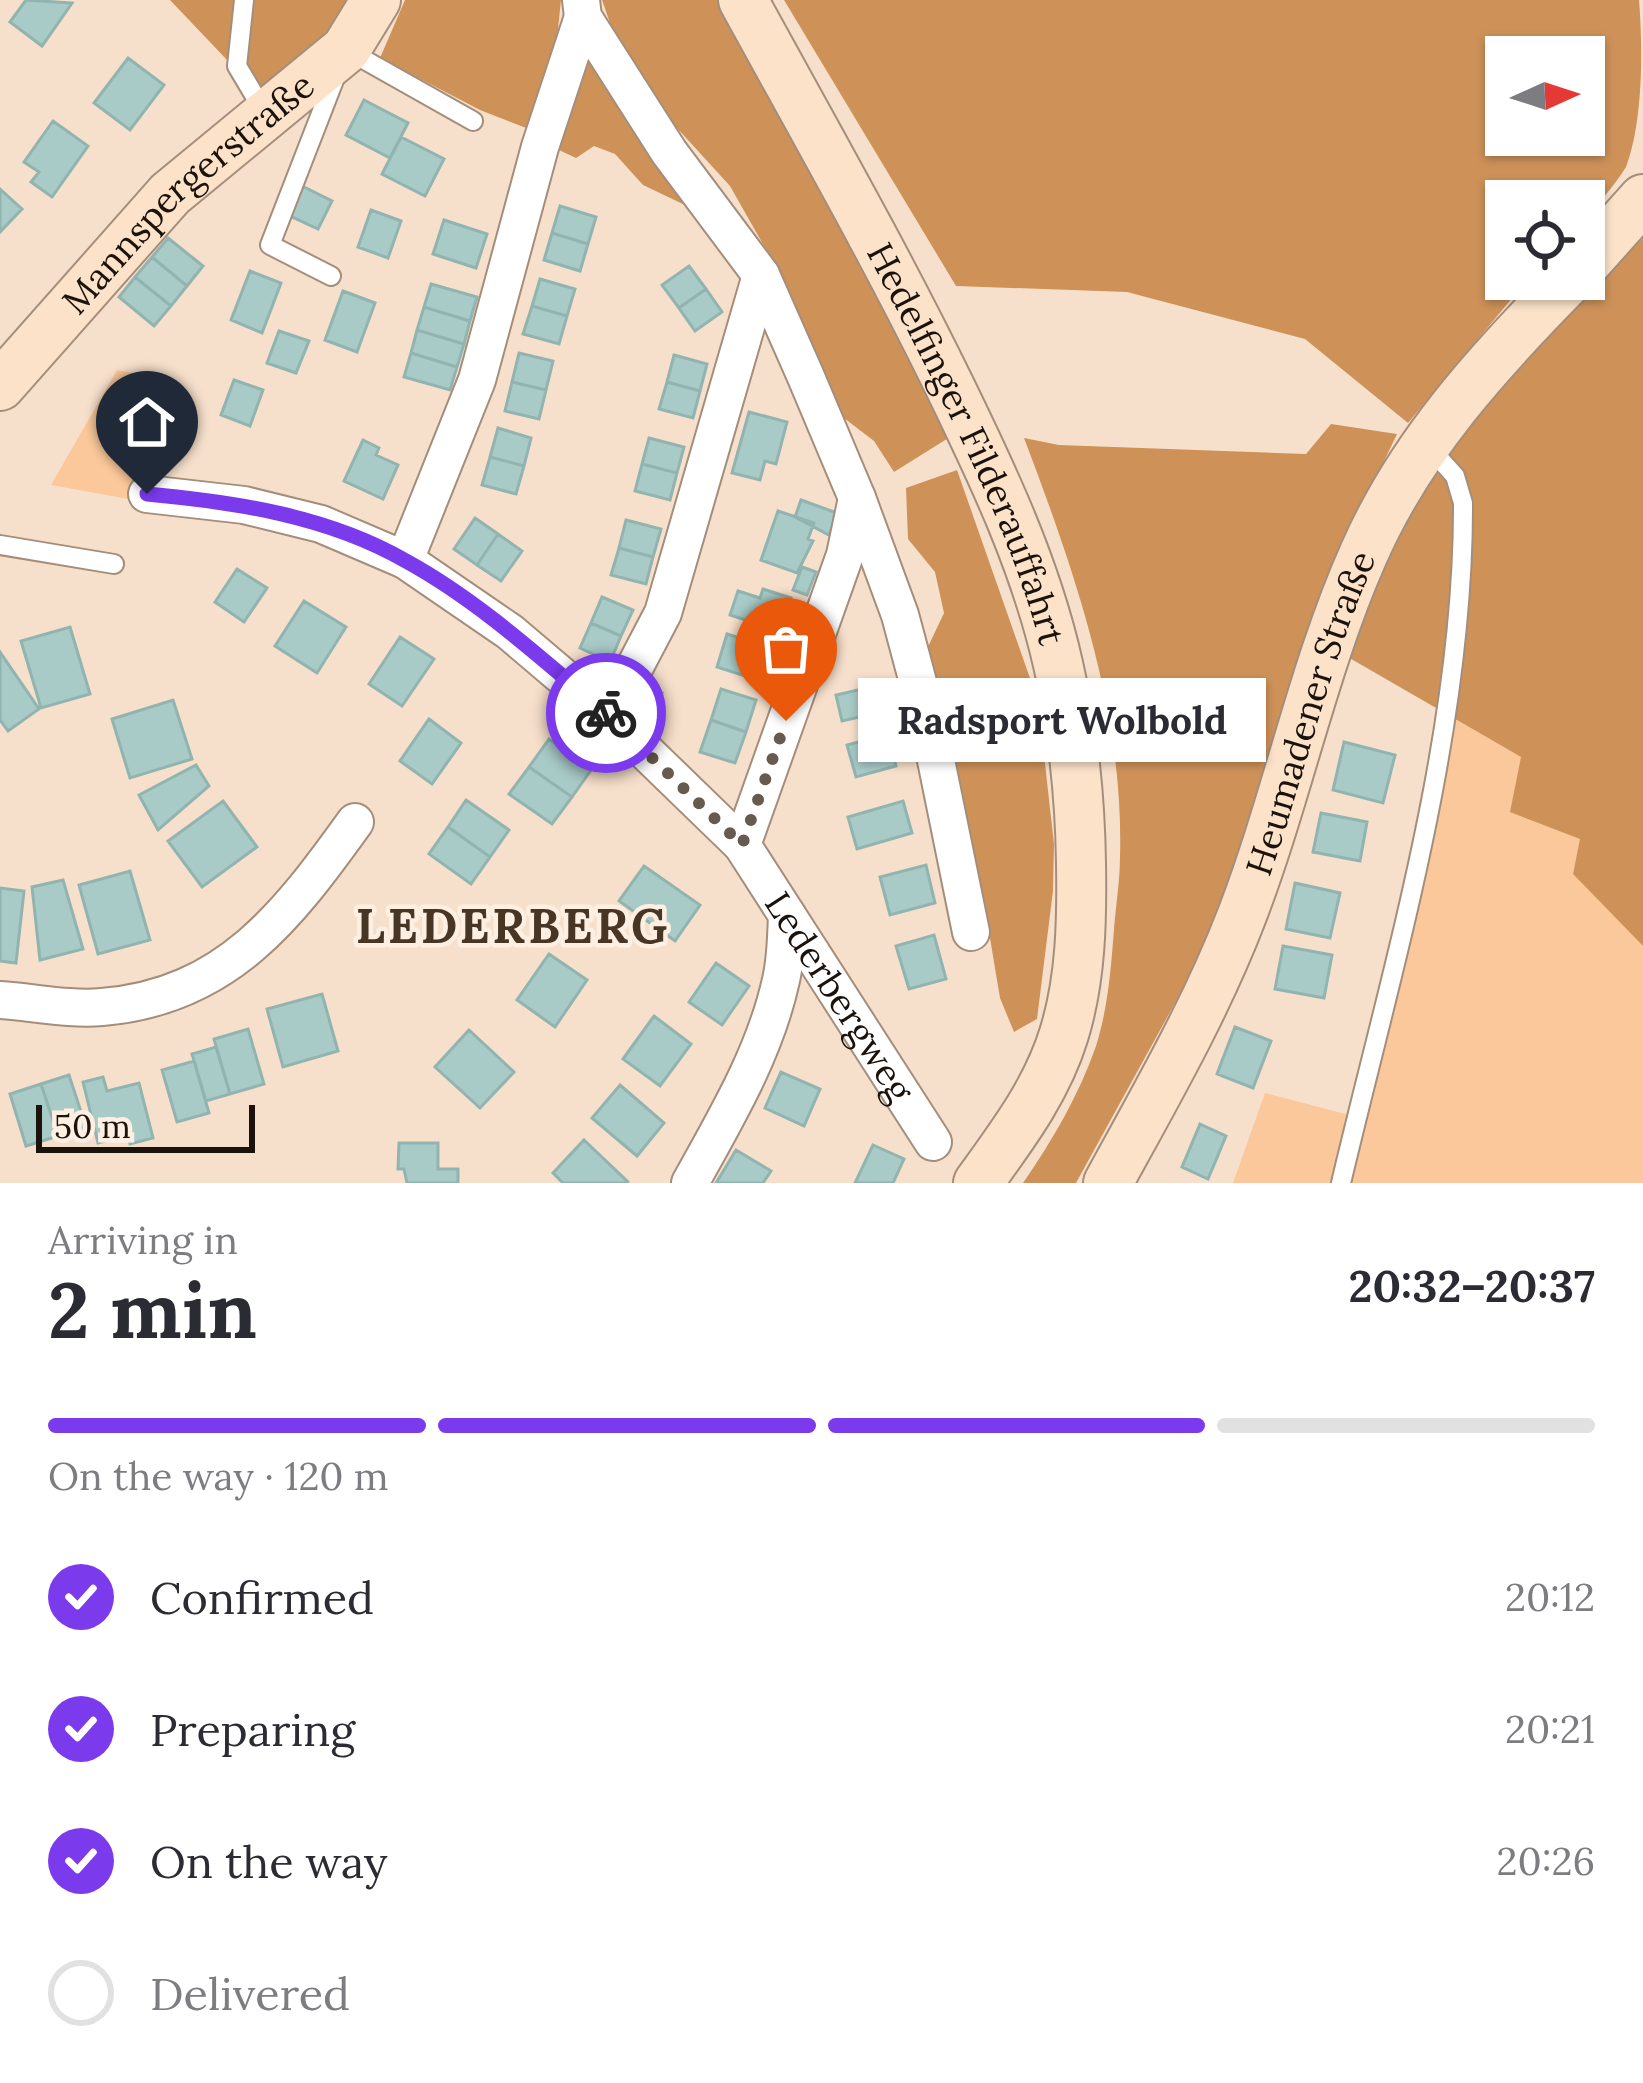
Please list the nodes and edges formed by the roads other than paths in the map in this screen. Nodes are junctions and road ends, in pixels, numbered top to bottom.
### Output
1 (244, 0) edge
2 (376, 0) edge
3 (743, 0) edge
4 (582, 8) edge
5 (346, 50) junction
6 (267, 118) junction
7 (473, 121) dead end
8 (1643, 199) edge
9 (1605, 242) edge
10 (761, 275) junction
11 (331, 276) dead end
12 (1550, 300) edge
13 (0, 386) edge
14 (1425, 442) junction
15 (147, 494) dead end
16 (857, 498) junction
17 (0, 545) edge
18 (405, 560) junction
19 (114, 564) dead end
20 (609, 716) junction
21 (355, 822) dead end
22 (742, 845) junction
23 (788, 915) junction
24 (971, 932) dead end
25 (0, 1000) edge
26 (933, 1142) dead end
27 (689, 1183) edge
28 (978, 1183) edge
29 (1108, 1183) edge
30 (1341, 1183) edge

1 - 6 lane
2 - 5 main road, Mannspergerstraße
3 - 28 main road, Hedelfinger Filderauffahrt
4 - 10 street
4 - 18 street
5 - 6 main road, Mannspergerstraße
5 - 7 lane
5 - 11 lane
6 - 13 main road, Mannspergerstraße
8 - 9 main road
10 - 16 street
10 - 20 street
12 - 14 main road, Heumadener Straße
14 - 29 main road, Heumadener Straße
14 - 30 lane
15 - 18 street, Lederbergweg
16 - 22 street
16 - 24 street
17 - 19 lane
18 - 20 street, Lederbergweg
20 - 22 street, Lederbergweg
21 - 25 street
22 - 23 street, Lederbergweg
23 - 26 street, Lederbergweg
23 - 27 street

